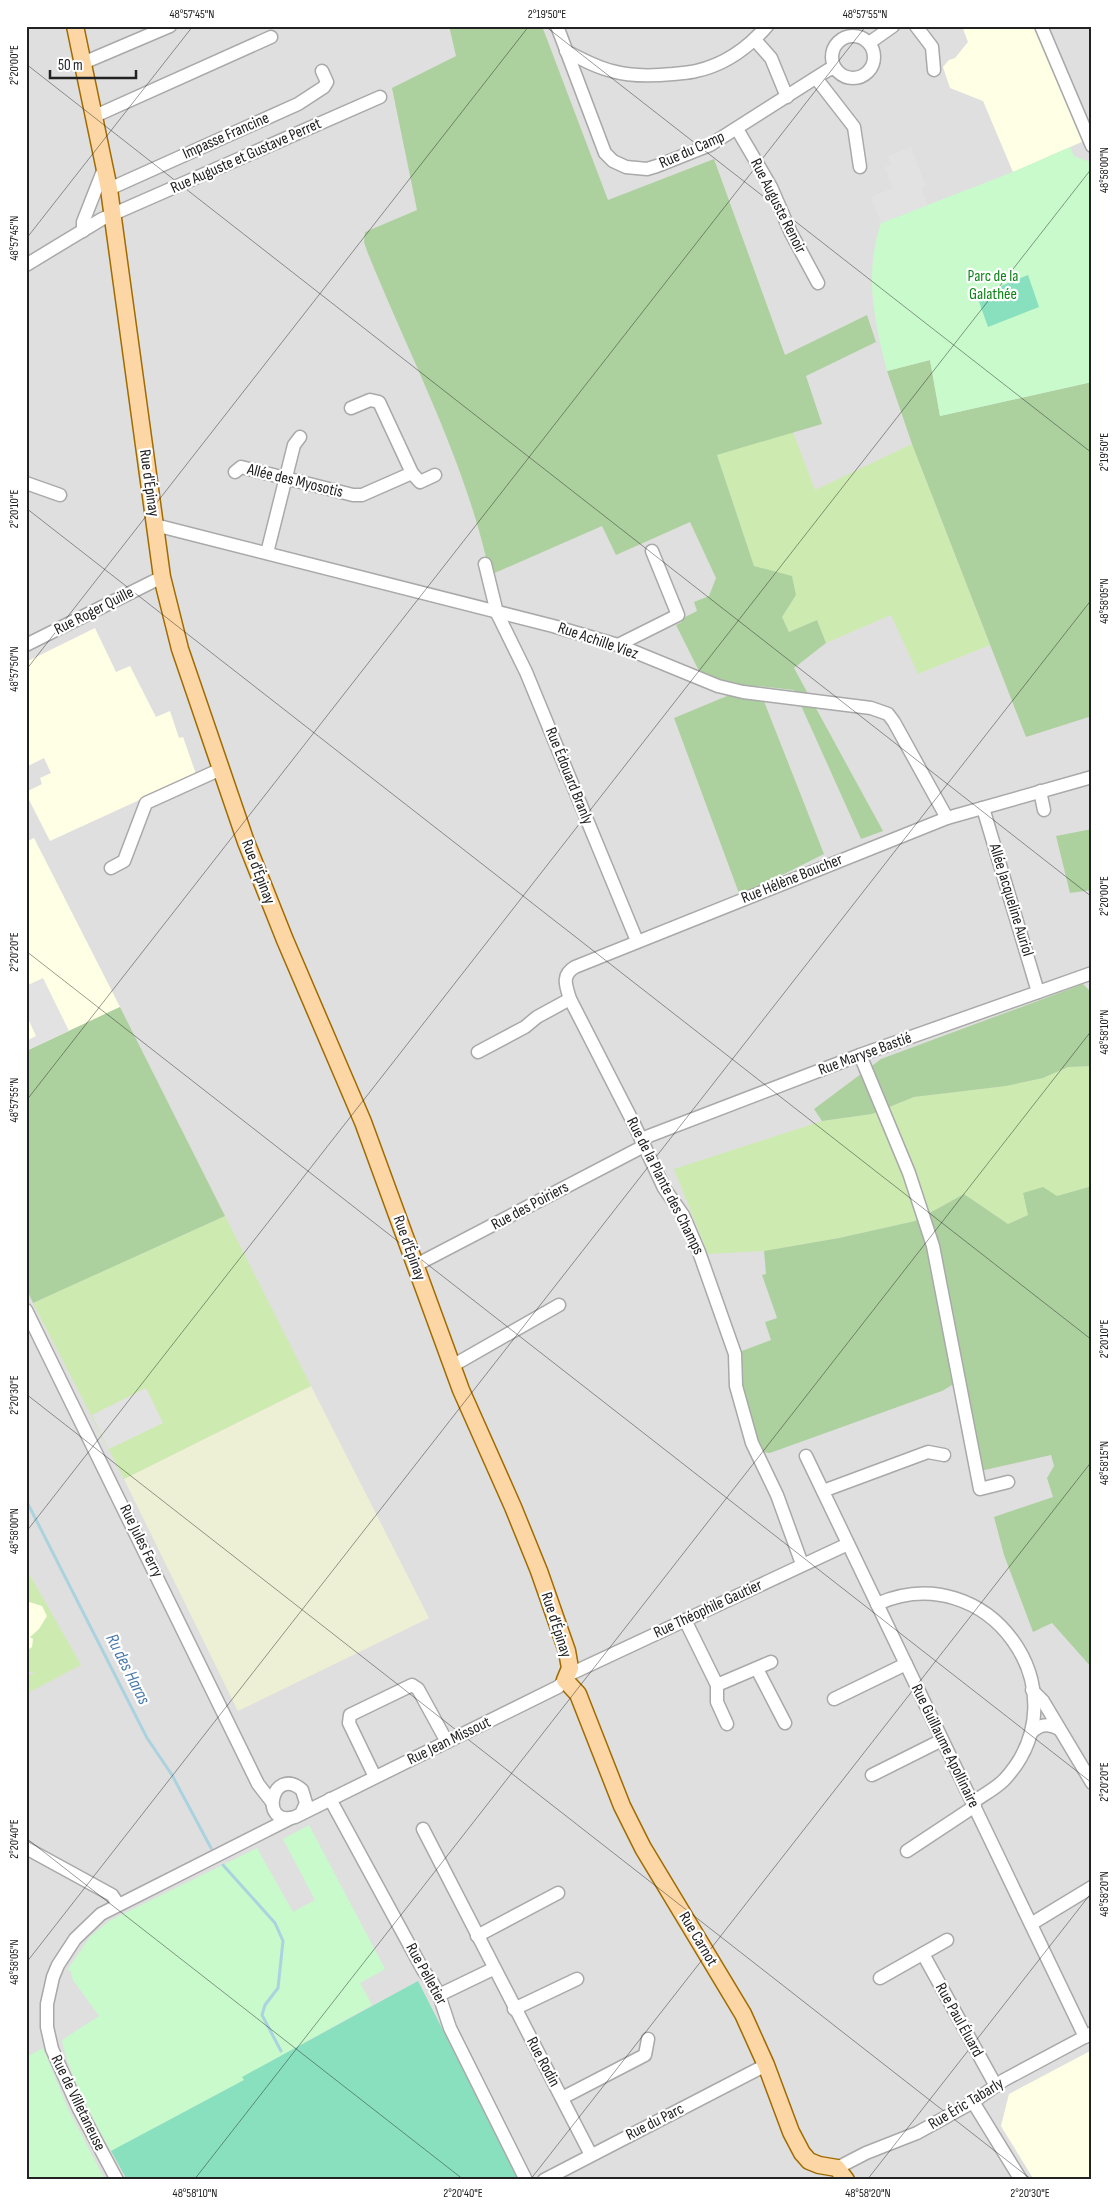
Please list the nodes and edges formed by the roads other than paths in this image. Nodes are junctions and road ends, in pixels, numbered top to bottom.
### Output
1 (75, 26) edge
2 (170, 26) edge
3 (557, 26) edge
4 (767, 26) edge
5 (893, 26) edge
6 (916, 26) edge
7 (1041, 26) edge
8 (272, 37) dead end
9 (755, 40) junction
10 (869, 43) junction
11 (566, 51) junction
12 (84, 64) junction
13 (835, 68) junction
14 (934, 70) dead end
15 (322, 71) dead end
16 (816, 78) junction
17 (787, 96) junction
18 (380, 97) dead end
19 (95, 116) junction
20 (737, 129) junction
21 (1092, 146) edge
22 (105, 166) junction
23 (860, 167) dead end
24 (110, 189) junction
25 (112, 215) junction
26 (83, 231) junction
27 (26, 265) edge
28 (818, 283) dead end
29 (351, 408) dead end
30 (300, 437) dead end
31 (235, 472) dead end
32 (412, 473) junction
33 (435, 475) dead end
34 (286, 477) junction
35 (26, 483) edge
36 (60, 495) dead end
37 (155, 525) junction
38 (652, 551) dead end
39 (267, 553) junction
40 (485, 564) dead end
41 (162, 577) junction
42 (497, 613) junction
43 (26, 645) edge
44 (618, 645) junction
45 (221, 769) junction
46 (1092, 777) edge
47 (1040, 792) junction
48 (984, 808) junction
49 (1044, 810) dead end
50 (946, 818) junction
51 (111, 868) dead end
52 (638, 941) junction
53 (1092, 973) edge
54 (1038, 992) junction
55 (570, 999) junction
56 (478, 1052) dead end
57 (860, 1055) junction
58 (642, 1142) junction
59 (416, 1265) junction
60 (558, 1305) dead end
61 (26, 1310) edge
62 (452, 1366) junction
63 (944, 1455) dead end
64 (806, 1456) dead end
65 (1008, 1482) dead end
66 (823, 1491) junction
67 (848, 1544) junction
68 (802, 1564) junction
69 (877, 1604) junction
70 (685, 1620) junction
71 (771, 1662) dead end
72 (906, 1664) junction
73 (757, 1669) junction
74 (567, 1678) junction
75 (717, 1685) junction
76 (1032, 1690) junction
77 (834, 1699) dead end
78 (785, 1723) dead end
79 (726, 1724) dead end
80 (1060, 1729) junction
81 (1031, 1733) junction
82 (942, 1740) junction
83 (447, 1742) junction
84 (254, 1774) junction
85 (872, 1775) dead end
86 (375, 1777) junction
87 (1092, 1783) edge
88 (282, 1786) junction
89 (303, 1792) junction
90 (330, 1799) junction
91 (272, 1802) junction
92 (974, 1804) junction
93 (277, 1814) junction
94 (296, 1816) junction
95 (423, 1830) dead end
96 (262, 1833) junction
97 (26, 1848) edge
98 (907, 1851) dead end
99 (1092, 1887) edge
100 (558, 1893) dead end
101 (118, 1904) junction
102 (1031, 1924) junction
103 (477, 1936) junction
104 (947, 1940) dead end
105 (923, 1954) junction
106 (58, 1965) joint
107 (493, 1969) junction
108 (880, 1978) dead end
109 (578, 1979) dead end
110 (439, 1995) junction
111 (514, 2009) junction
112 (1088, 2035) edge
113 (648, 2039) dead end
114 (766, 2065) junction
115 (996, 2086) junction
116 (562, 2098) junction
117 (973, 2102) junction
118 (590, 2155) junction
119 (842, 2174) edge
120 (117, 2180) edge
121 (526, 2180) edge
122 (544, 2180) edge
123 (1021, 2180) edge

1 - 12 main road, Rue d'Épinay
2 - 12 street
3 - 11 street, Rue du Camp
4 - 9 street
5 - 10 street
6 - 14 street
7 - 21 street
8 - 19 street
9 - 11 street
9 - 17 street
10 - 13 street
10 - 13 street
11 - 20 street, Rue du Camp
12 - 19 main road, Rue d'Épinay
13 - 16 street, Rue du Camp
15 - 24 street, Impasse Francine
16 - 17 street, Rue du Camp
16 - 23 street
17 - 20 street, Rue du Camp
18 - 25 street, Rue Auguste et Gustave Perret
19 - 22 main road, Rue d'Épinay
20 - 28 street, Rue Auguste Renoir
22 - 24 main road, Rue d'Épinay
22 - 26 street
24 - 25 main road, Rue d'Épinay
25 - 26 street, Rue Auguste et Gustave Perret
25 - 37 main road, Rue d'Épinay
26 - 27 street, Rue Auguste et Gustave Perret
29 - 32 street
30 - 34 street
31 - 34 street, Allée des Myosotis
32 - 33 street
32 - 34 street, Allée des Myosotis
34 - 39 street
35 - 36 street
37 - 39 street, Rue Achille Viez
37 - 41 main road, Rue d'Épinay
38 - 44 street
39 - 42 street, Rue Achille Viez
40 - 42 street, Rue Édouard Branly
41 - 43 street, Rue Roger Quille
41 - 45 main road, Rue d'Épinay
42 - 44 street, Rue Achille Viez
42 - 52 street, Rue Édouard Branly
44 - 50 street, Rue Achille Viez
45 - 51 street
45 - 59 main road, Rue d'Épinay
46 - 47 street
47 - 48 street
47 - 49 street
48 - 50 street
48 - 54 street, Allée Jacqueline Auriol
50 - 52 street, Rue Hélène Boucher
52 - 55 street, Rue de la Plante des Champs
53 - 54 street, Rue Maryse Bastié
54 - 57 street, Rue Maryse Bastié
55 - 56 street
55 - 58 street, Rue de la Plante des Champs
57 - 58 street, Rue Maryse Bastié
57 - 65 street
58 - 59 street, Rue des Poiriers
58 - 68 street, Rue de la Plante des Champs
59 - 62 main road, Rue d'Épinay
60 - 62 street
61 - 84 street, Rue Jules Ferry
62 - 74 main road, Rue d'Épinay
63 - 66 street
64 - 66 street, Rue Guillaume Apollinaire
66 - 67 street, Rue Guillaume Apollinaire
67 - 68 street, Rue Théophile Gautier
67 - 69 street, Rue Guillaume Apollinaire
68 - 70 street, Rue Théophile Gautier
69 - 72 street, Rue Guillaume Apollinaire
69 - 76 street
70 - 74 street, Rue Théophile Gautier
70 - 75 street
71 - 73 street
72 - 77 street
72 - 82 street, Rue Guillaume Apollinaire
73 - 75 street
73 - 78 street
74 - 83 street, Rue Jean Missout
74 - 114 main road, Rue Carnot
75 - 79 street
76 - 80 street
76 - 81 street
80 - 81 street
80 - 87 street
81 - 92 street
82 - 85 street
82 - 92 street, Rue Guillaume Apollinaire
83 - 86 street, Rue Jean Missout
83 - 86 street
84 - 88 street
84 - 91 street, Rue Jules Ferry
86 - 90 street, Rue Jean Missout
88 - 89 street
88 - 91 street
89 - 90 street
89 - 94 street
90 - 94 street, Rue Jean Missout
90 - 110 street, Rue Pelletier
91 - 93 street
92 - 98 street
92 - 102 street, Rue Guillaume Apollinaire
93 - 94 street
93 - 96 street, Rue Jean Missout
94 - 96 street, Rue Jean Missout
95 - 103 street, Rue Rodin
96 - 101 street, Rue Jean Missout
97 - 101 street
99 - 102 street
100 - 103 street
101 - 106 street, Rue Jean Missout
102 - 112 street, Rue Guillaume Apollinaire
103 - 107 street, Rue Rodin
104 - 105 street
105 - 108 street
105 - 115 street, Rue Paul Éluard
106 - 120 street, Rue de Villetaneuse
107 - 110 street
107 - 111 street, Rue Rodin
109 - 111 street
110 - 121 street, Rue Pelletier
111 - 116 street, Rue Rodin
112 - 115 street, Rue Éric Tabarly
113 - 116 street
114 - 118 street, Rue du Parc
114 - 119 main road, Rue Carnot
115 - 117 street, Rue Éric Tabarly
116 - 118 street, Rue Rodin
117 - 119 street, Rue Éric Tabarly
117 - 123 street
118 - 122 street, Rue du Parc

